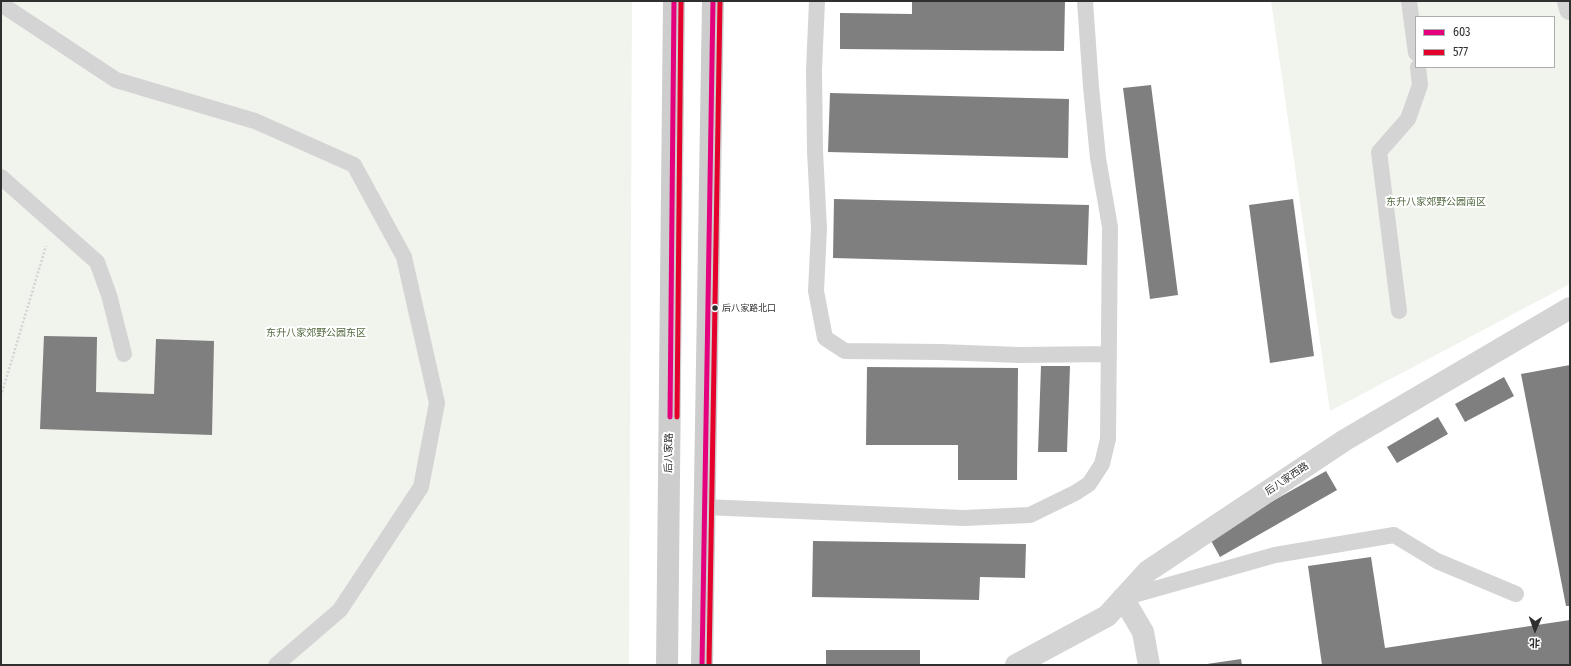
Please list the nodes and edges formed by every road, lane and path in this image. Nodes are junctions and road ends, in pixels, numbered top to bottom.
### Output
1 (674, 1) edge
2 (712, 1) edge
3 (817, 1) edge
4 (1085, 1) edge
5 (1409, 1) edge
6 (1568, 1) edge
7 (1, 4) edge
8 (1570, 9) edge
9 (1415, 46) edge
10 (1418, 68) edge
11 (1, 177) edge
12 (52, 222) junction
13 (1570, 308) edge
14 (1399, 311) dead end
15 (124, 354) dead end
16 (1109, 354) junction
17 (1, 396) edge
18 (704, 507) junction
19 (1516, 594) dead end
20 (1123, 598) junction
21 (276, 665) edge
22 (667, 665) edge
23 (702, 665) edge
24 (1016, 665) edge
25 (1149, 665) edge

1 - 22 main road, 后八家路
2 - 18 main road
3 - 16 lane
4 - 16 lane
5 - 9 lane
6 - 8 street
7 - 21 lane
10 - 14 lane
11 - 12 lane
12 - 15 lane
12 - 17 path
13 - 20 street, 后八家西路
16 - 18 lane
18 - 23 main road
19 - 20 lane
20 - 24 street, 后八家西路
20 - 25 street

